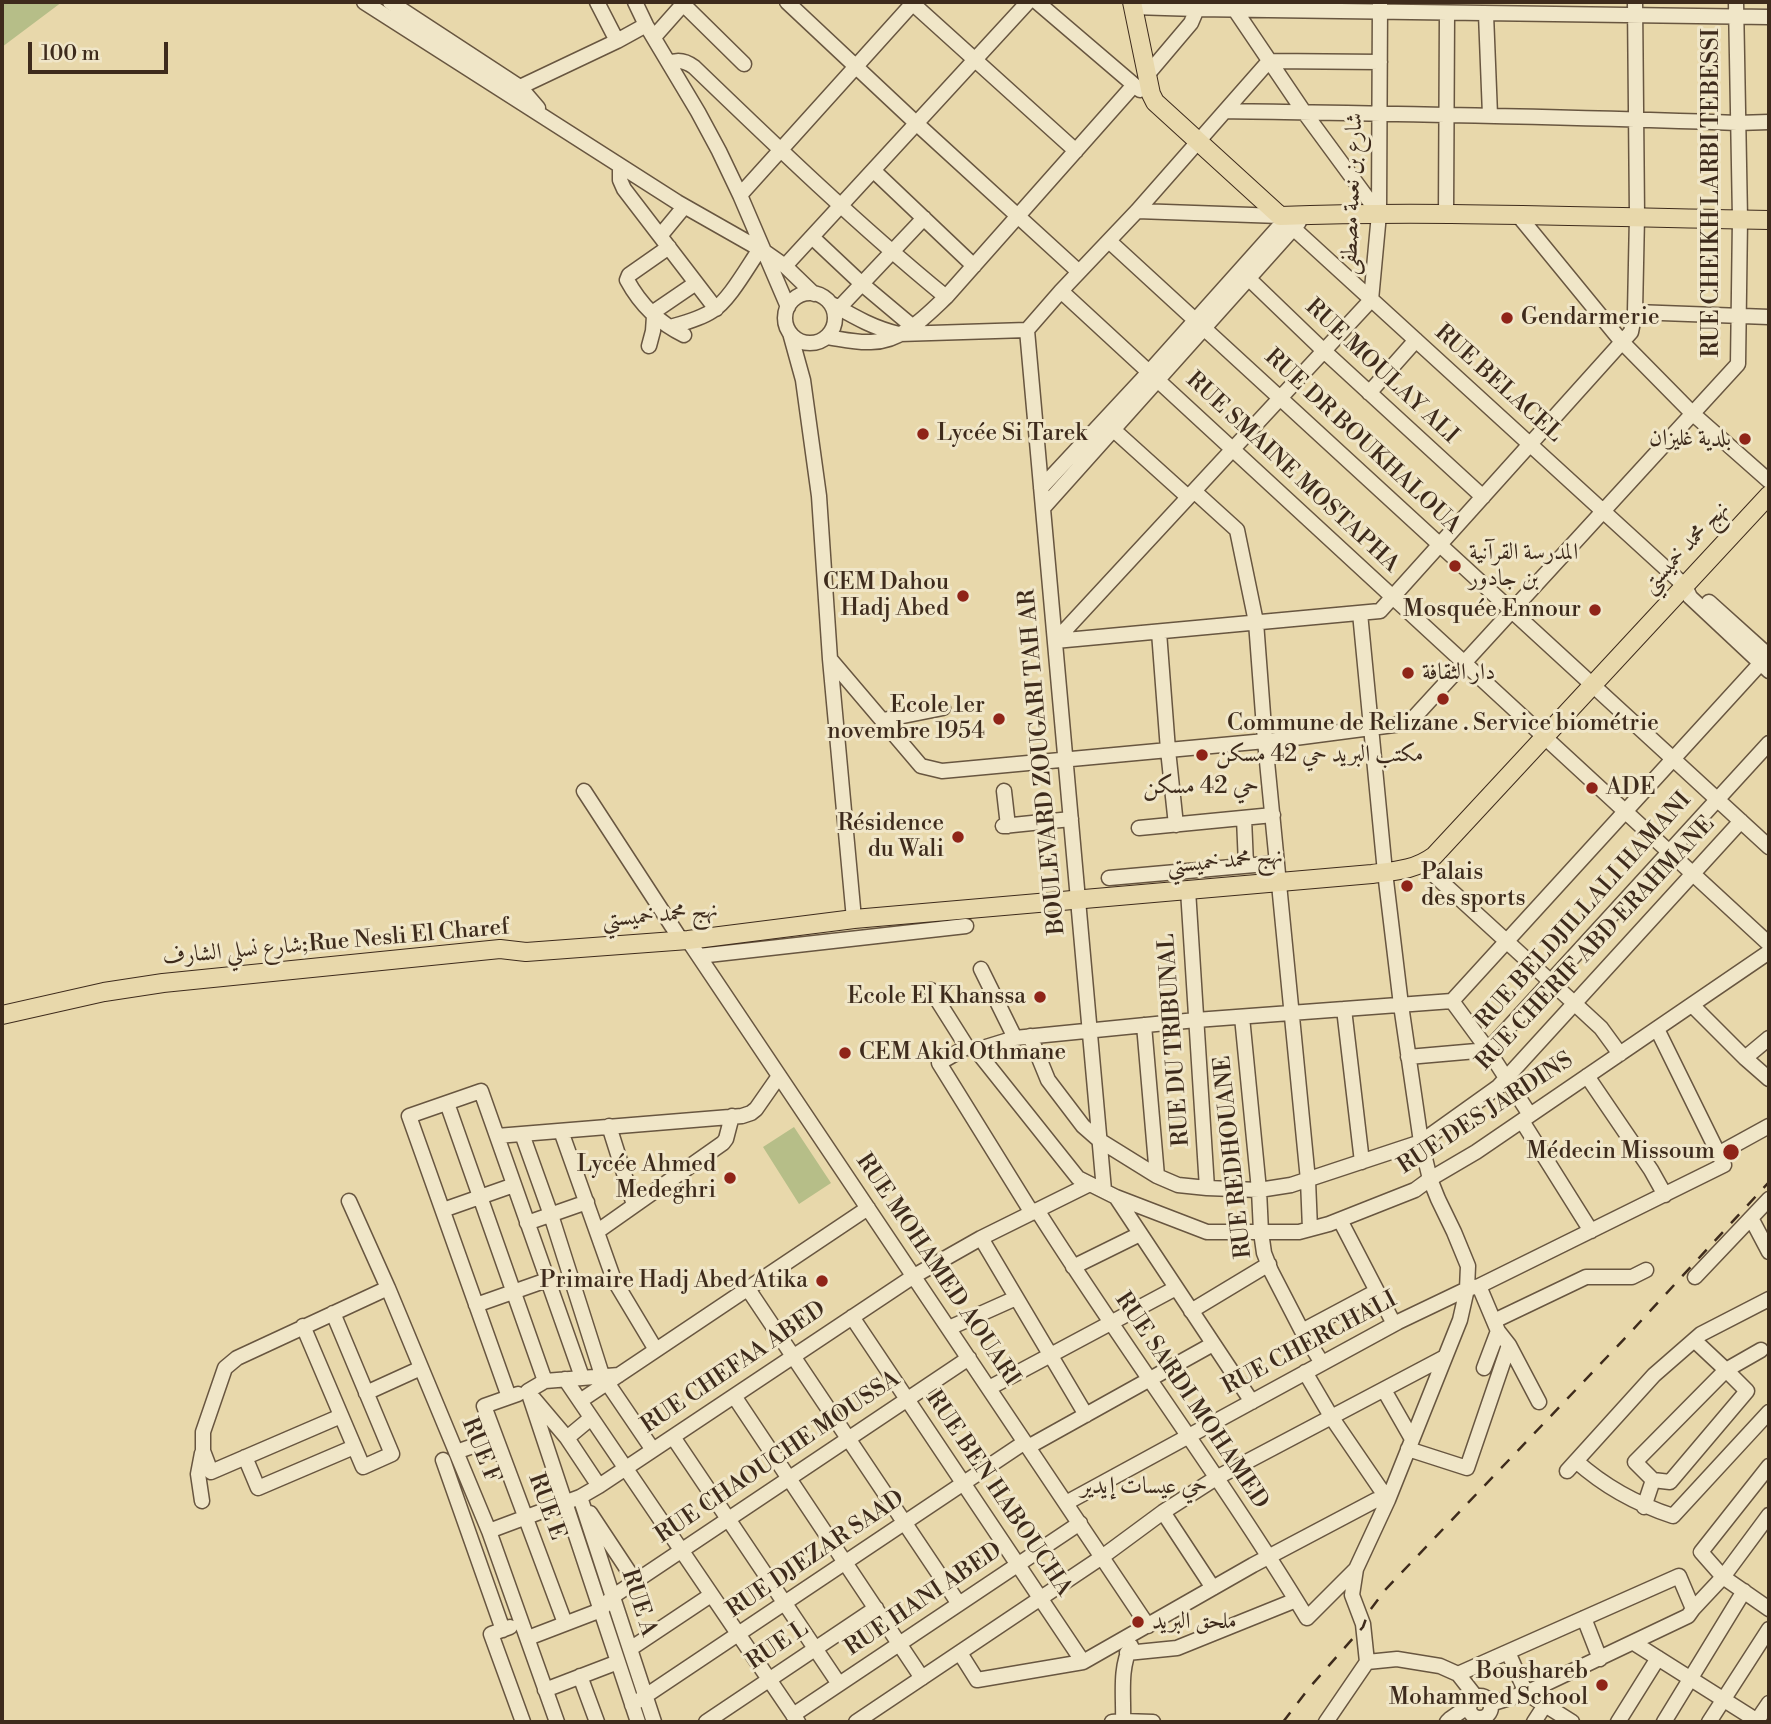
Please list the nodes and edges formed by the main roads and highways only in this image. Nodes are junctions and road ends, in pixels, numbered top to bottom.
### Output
1 (1133, 4) edge
2 (1769, 220) edge
3 (1769, 495) edge
4 (526, 952) junction
5 (2, 1015) edge
6 (2, 1026) edge

1 - 2 main road
3 - 4 main road, نهج محمد خميستي
4 - 5 main road, شارع نسلي الشارف;Rue Nesli El Charef
4 - 6 main road, شارع نسلي الشارف;Rue Nesli El Charef

